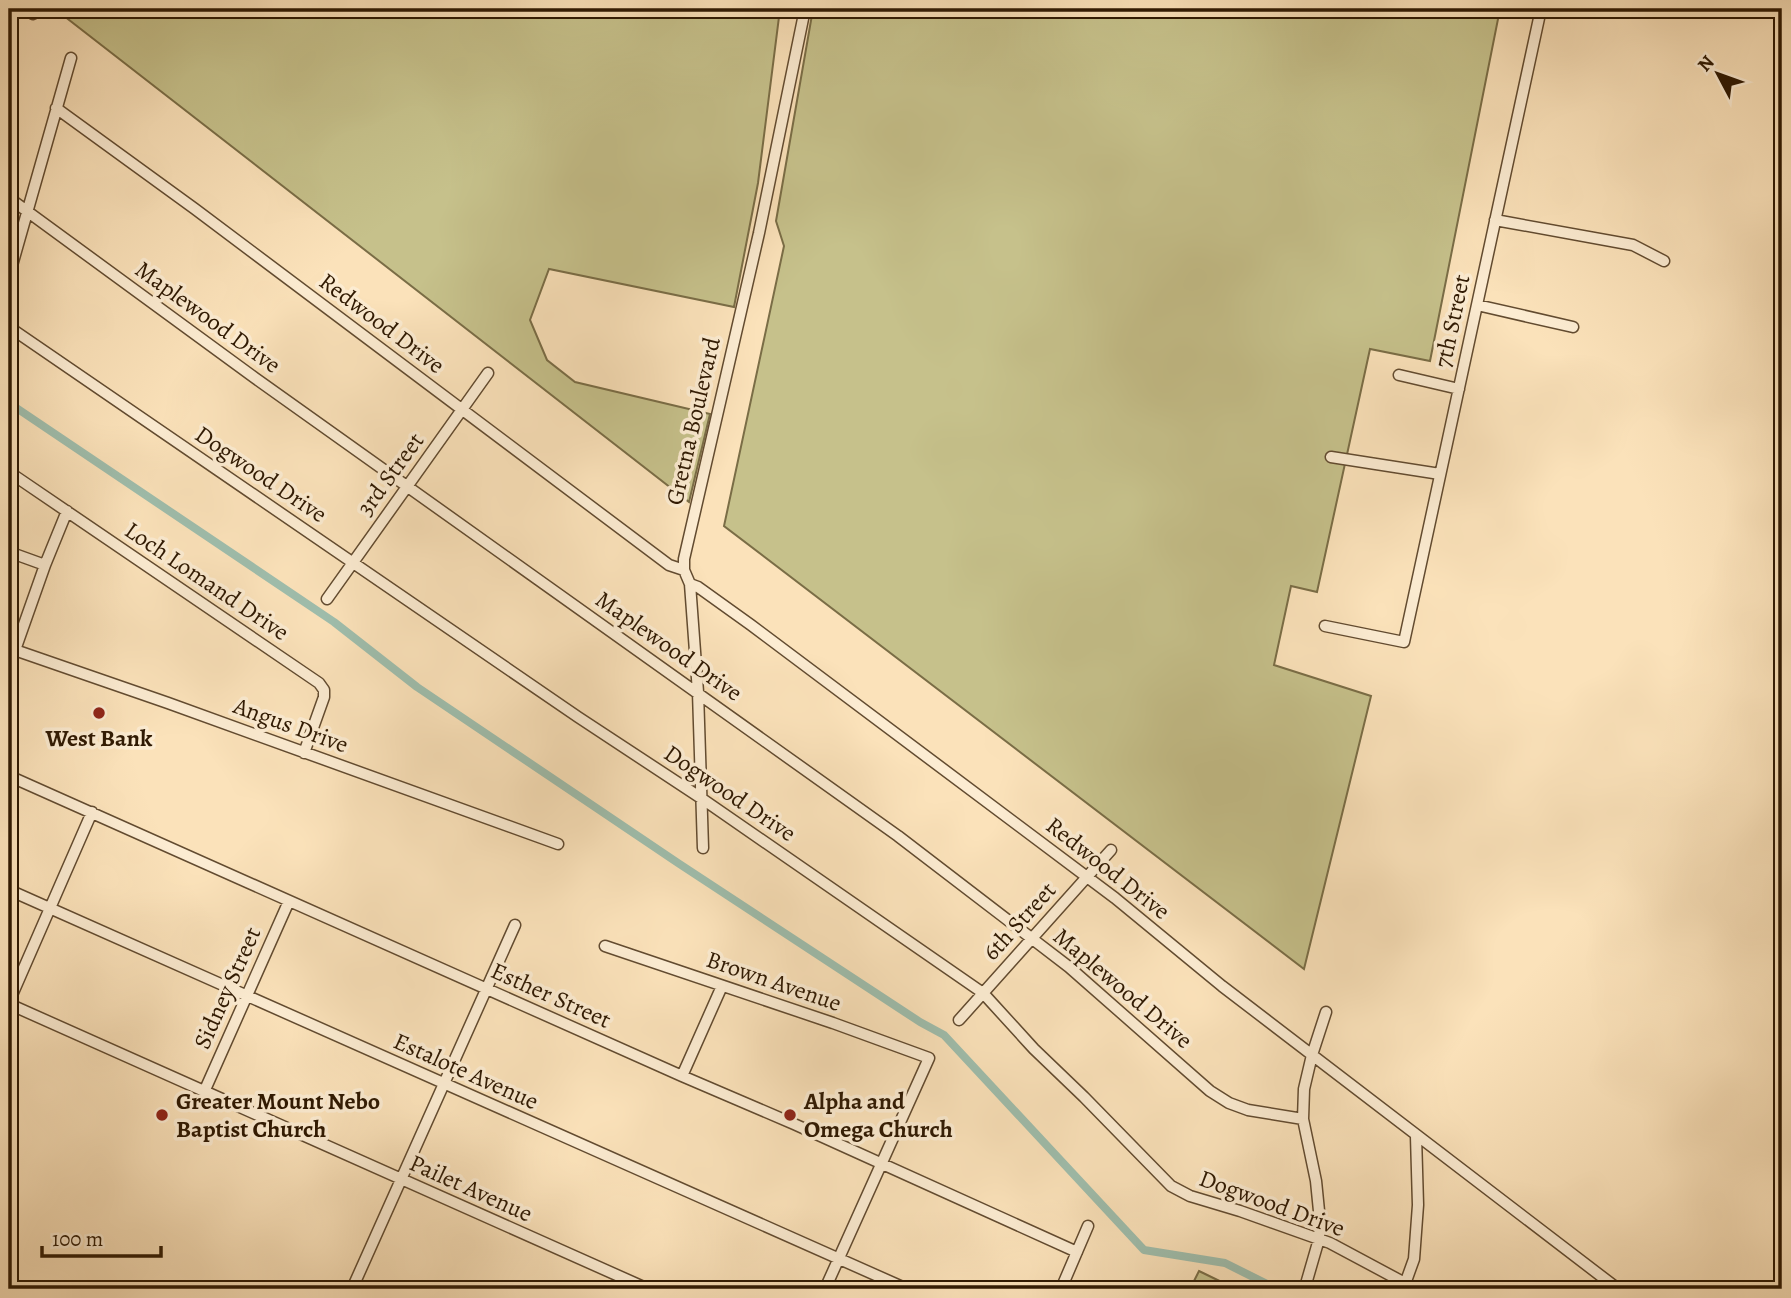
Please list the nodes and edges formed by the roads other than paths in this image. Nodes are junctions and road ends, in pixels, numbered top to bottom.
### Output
1 (805, 9) edge
2 (1541, 9) edge
3 (71, 58) dead end
4 (56, 108) junction
5 (9, 198) edge
6 (26, 210) junction
7 (1495, 220) junction
8 (1664, 261) dead end
9 (9, 276) edge
10 (1477, 305) junction
11 (9, 327) edge
12 (1573, 327) dead end
13 (488, 373) dead end
14 (1399, 375) dead end
15 (1459, 389) junction
16 (462, 410) junction
17 (1331, 457) dead end
18 (9, 472) edge
19 (1440, 474) junction
20 (407, 486) junction
21 (67, 511) junction
22 (9, 552) edge
23 (352, 563) junction
24 (45, 565) junction
25 (684, 570) junction
26 (691, 584) junction
27 (327, 598) dead end
28 (1325, 626) dead end
29 (12, 649) edge
30 (698, 692) junction
31 (304, 753) junction
32 (9, 776) edge
33 (701, 798) junction
34 (92, 812) junction
35 (558, 844) dead end
36 (703, 848) dead end
37 (1111, 850) dead end
38 (1087, 877) junction
39 (9, 890) edge
40 (289, 901) junction
41 (50, 908) junction
42 (515, 925) dead end
43 (1032, 939) junction
44 (605, 946) dead end
45 (722, 986) junction
46 (487, 989) junction
47 (983, 993) junction
48 (247, 996) junction
49 (9, 1003) edge
50 (1326, 1012) dead end
51 (959, 1020) dead end
52 (1312, 1055) junction
53 (682, 1076) junction
54 (444, 1084) junction
55 (204, 1092) junction
56 (1303, 1119) junction
57 (1416, 1136) junction
58 (882, 1164) junction
59 (402, 1180) junction
60 (1088, 1226) dead end
61 (1319, 1239) junction
62 (1077, 1252) junction
63 (838, 1258) junction
64 (1306, 1284) dead end
65 (1410, 1287) edge
66 (352, 1289) edge
67 (648, 1289) edge
68 (825, 1289) edge
69 (907, 1289) edge
70 (1061, 1289) edge
71 (1618, 1289) edge

1 - 25 street, Gretna Boulevard
2 - 7 street, 7th Street
3 - 4 street
4 - 6 street
4 - 16 street, Redwood Drive
5 - 6 street, Maplewood Drive
6 - 9 street
6 - 20 street, Maplewood Drive
7 - 8 street
7 - 10 street, 7th Street
10 - 12 street
10 - 15 street, 7th Street
11 - 23 street, Dogwood Drive
13 - 16 street, 3rd Street
14 - 15 street
15 - 19 street, 7th Street
16 - 20 street, 3rd Street
16 - 25 street, Redwood Drive
17 - 19 street
18 - 21 street, Loch Lomand Drive
19 - 28 street, 7th Street
20 - 23 street, 3rd Street
20 - 30 street, Maplewood Drive
21 - 24 street
21 - 31 street, Loch Lomand Drive
22 - 24 street
23 - 27 street, 3rd Street
23 - 33 street, Dogwood Drive
24 - 29 street
25 - 26 street
26 - 30 street
26 - 38 street, Redwood Drive
29 - 31 street, Angus Drive
30 - 33 street
30 - 43 street, Maplewood Drive
31 - 35 street, Angus Drive
32 - 34 street, Esther Street
33 - 36 street
33 - 47 street, Dogwood Drive
34 - 40 street, Esther Street
34 - 41 street
37 - 38 street, 6th Street
38 - 43 street, 6th Street
38 - 52 street, Redwood Drive
39 - 41 street, Estalote Avenue
40 - 46 street, Esther Street
40 - 48 street, Sidney Street
41 - 48 street, Estalote Avenue
41 - 49 street
42 - 46 street
43 - 47 street, 6th Street
43 - 56 street, Maplewood Drive
44 - 45 street, Brown Avenue
45 - 53 street
45 - 58 street, Brown Avenue
46 - 53 street, Esther Street
46 - 54 street
47 - 51 street, 6th Street
47 - 61 street, Dogwood Drive
48 - 54 street, Estalote Avenue
48 - 55 street, Sidney Street
49 - 55 street, Pailet Avenue
50 - 52 street
52 - 56 street
52 - 57 street, Redwood Drive
53 - 58 street, Esther Street
54 - 59 street
54 - 63 street, Estalote Avenue
55 - 59 street, Pailet Avenue
56 - 61 street
57 - 65 street
57 - 71 street, Redwood Drive
58 - 62 street, Esther Street
58 - 63 street
59 - 66 street
59 - 67 street, Pailet Avenue
60 - 62 street
61 - 64 street
61 - 65 street, Dogwood Drive
62 - 70 street
63 - 68 street
63 - 69 street, Estalote Avenue

